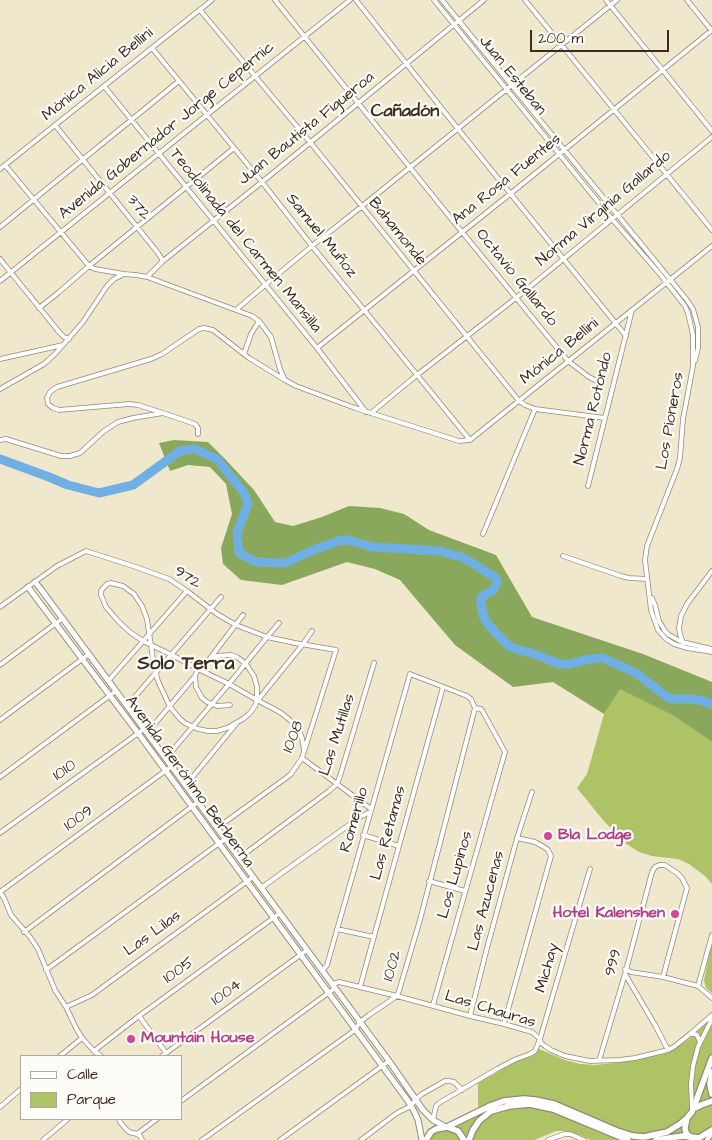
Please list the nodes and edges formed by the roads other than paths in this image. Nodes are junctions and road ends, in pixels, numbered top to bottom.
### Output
1 (212, 0) edge
2 (275, 0) edge
3 (350, 0) edge
4 (356, 0) edge
5 (434, 0) edge
6 (442, 0) edge
7 (484, 0) edge
8 (525, 0) edge
9 (606, 0) edge
10 (617, 0) edge
11 (687, 0) edge
12 (610, 5) junction
13 (200, 10) junction
14 (459, 21) junction
15 (454, 24) junction
16 (712, 30) edge
17 (304, 36) junction
18 (561, 44) junction
19 (152, 48) junction
20 (407, 64) junction
21 (662, 69) junction
22 (256, 76) junction
23 (179, 81) junction
24 (104, 86) junction
25 (512, 86) junction
26 (507, 89) junction
27 (358, 103) junction
28 (614, 109) junction
29 (206, 114) junction
30 (132, 120) junction
31 (55, 125) junction
32 (458, 129) junction
33 (712, 131) edge
34 (712, 137) edge
35 (310, 142) junction
36 (234, 148) junction
37 (564, 150) junction
38 (158, 153) junction
39 (559, 154) junction
40 (83, 160) junction
41 (5, 165) junction
42 (410, 168) junction
43 (0, 169) edge
44 (666, 174) junction
45 (262, 182) junction
46 (186, 188) junction
47 (109, 192) junction
48 (510, 194) junction
49 (34, 199) junction
50 (361, 208) junction
51 (617, 215) junction
52 (612, 219) junction
53 (213, 221) junction
54 (0, 227) edge
55 (138, 228) junction
56 (712, 230) edge
57 (60, 232) junction
58 (462, 232) junction
59 (312, 246) junction
60 (712, 246) edge
61 (0, 259) edge
62 (563, 259) junction
63 (163, 261) junction
64 (89, 266) junction
65 (413, 271) junction
66 (11, 272) junction
67 (124, 274) junction
68 (147, 277) junction
69 (671, 279) junction
70 (0, 281) edge
71 (666, 282) junction
72 (265, 284) junction
73 (516, 298) junction
74 (39, 308) junction
75 (236, 310) junction
76 (364, 310) junction
77 (632, 310) junction
78 (259, 321) junction
79 (616, 323) junction
80 (466, 336) junction
81 (626, 336) junction
82 (69, 338) junction
83 (63, 345) junction
84 (316, 348) junction
85 (244, 354) junction
86 (0, 360) edge
87 (568, 361) junction
88 (693, 366) junction
89 (417, 375) junction
90 (285, 380) junction
91 (597, 381) dead end
92 (0, 389) edge
93 (519, 401) junction
94 (535, 409) junction
95 (366, 412) junction
96 (163, 413) junction
97 (372, 413) junction
98 (605, 418) junction
99 (198, 434) dead end
100 (0, 440) edge
101 (470, 440) junction
102 (588, 486) dead end
103 (484, 534) dead end
104 (563, 556) dead end
105 (712, 571) edge
106 (647, 579) junction
107 (35, 582) junction
108 (28, 587) junction
109 (187, 591) junction
110 (650, 596) junction
111 (221, 597) dead end
112 (0, 607) edge
113 (210, 609) junction
114 (243, 616) dead end
115 (63, 618) junction
116 (56, 623) junction
117 (279, 623) dead end
118 (236, 625) junction
119 (312, 631) dead end
120 (149, 634) junction
121 (267, 637) junction
122 (143, 641) junction
123 (682, 642) junction
124 (151, 644) junction
125 (303, 644) junction
126 (686, 648) junction
127 (336, 650) joint
128 (712, 650) edge
129 (89, 654) junction
130 (172, 655) junction
131 (210, 658) junction
132 (82, 659) junction
133 (374, 663) dead end
134 (246, 664) junction
135 (0, 665) edge
136 (198, 669) junction
137 (156, 673) junction
138 (195, 676) junction
139 (109, 680) junction
140 (229, 684) junction
141 (443, 687) junction
142 (116, 691) junction
143 (110, 696) junction
144 (258, 700) junction
145 (212, 704) junction
146 (230, 705) dead end
147 (127, 706) junction
148 (170, 706) junction
149 (475, 708) junction
150 (0, 720) edge
151 (238, 723) junction
152 (193, 727) junction
153 (146, 731) junction
154 (138, 733) junction
155 (304, 750) junction
156 (166, 758) junction
157 (302, 758) junction
158 (172, 766) junction
159 (165, 771) junction
160 (0, 777) edge
161 (337, 784) junction
162 (186, 785) junction
163 (532, 792) dead end
164 (198, 802) junction
165 (192, 808) junction
166 (370, 810) junction
167 (218, 828) junction
168 (0, 833) edge
169 (363, 835) junction
170 (517, 838) junction
171 (226, 839) junction
172 (218, 844) junction
173 (399, 846) junction
174 (239, 858) junction
175 (590, 869) dead end
176 (253, 877) junction
177 (429, 881) junction
178 (246, 882) junction
179 (261, 888) junction
180 (465, 891) junction
181 (0, 892) edge
182 (280, 913) junction
183 (273, 918) junction
184 (337, 929) junction
185 (24, 932) junction
186 (712, 935) edge
187 (374, 937) junction
188 (307, 950) junction
189 (300, 955) junction
190 (46, 970) junction
191 (322, 971) junction
192 (625, 972) junction
193 (663, 977) junction
194 (333, 986) junction
195 (698, 986) junction
196 (360, 987) junction
197 (328, 993) junction
198 (396, 996) junction
199 (712, 998) edge
200 (433, 1006) junction
201 (66, 1007) junction
202 (712, 1015) edge
203 (139, 1016) junction
204 (470, 1016) junction
205 (712, 1020) edge
206 (360, 1022) junction
207 (504, 1024) junction
208 (355, 1030) junction
209 (690, 1034) junction
210 (82, 1038) junction
211 (540, 1039) junction
212 (700, 1042) junction
213 (668, 1050) junction
214 (94, 1051) junction
215 (61, 1055) edge
216 (100, 1055) edge
217 (164, 1055) edge
218 (712, 1058) edge
219 (389, 1061) junction
220 (599, 1061) junction
221 (382, 1066) junction
222 (712, 1072) edge
223 (20, 1090) edge
224 (462, 1090) junction
225 (712, 1094) edge
226 (416, 1098) junction
227 (182, 1100) edge
228 (712, 1102) edge
229 (411, 1106) junction
230 (0, 1107) edge
231 (692, 1111) junction
232 (687, 1118) junction
233 (67, 1120) edge
234 (119, 1120) edge
235 (156, 1120) edge
236 (433, 1120) junction
237 (447, 1127) junction
238 (712, 1132) edge
239 (137, 1134) junction
240 (691, 1138) edge
241 (708, 1139) edge
242 (43, 1140) edge
243 (142, 1140) edge
244 (202, 1140) edge
245 (280, 1140) edge
246 (361, 1140) edge
247 (424, 1140) edge
248 (464, 1140) edge
249 (469, 1140) edge
250 (548, 1140) edge
251 (584, 1140) edge
252 (628, 1140) edge
253 (656, 1140) edge

1 - 13 street, Mónica Alicia Bellini
2 - 17 street, Octavio Gallardo
3 - 17 street, Avenida Gobernador Jorge Cepernic
4 - 20 street
5 - 15 street, Juan Esteban
6 - 14 street, Juan Esteban
7 - 14 street, Juan Bautista Figueroa
8 - 18 street
9 - 12 street
10 - 12 street
11 - 16 street
12 - 18 street
12 - 21 street
13 - 19 street, Mónica Alicia Bellini
13 - 22 street, Bahamonde
14 - 15 street, Juan Bautista Figueroa
14 - 25 street, Juan Esteban
15 - 20 street, Juan Bautista Figueroa
15 - 26 street, Juan Esteban
16 - 21 street, Ana Rosa Fuentes
17 - 22 street, Avenida Gobernador Jorge Cepernic
17 - 27 street, Octavio Gallardo
18 - 25 street
18 - 28 street
19 - 23 street, Samuel Muñoz
19 - 24 street, Mónica Alicia Bellini
20 - 27 street, Juan Bautista Figueroa
20 - 32 street
21 - 28 street, Ana Rosa Fuentes
21 - 33 street
22 - 29 street, Avenida Gobernador Jorge Cepernic
22 - 35 street, Bahamonde
23 - 29 street, Samuel Muñoz
23 - 30 street
24 - 30 street, Teodolinada del Carmen Mansilla
24 - 31 street, Mónica Alicia Bellini
25 - 26 street
25 - 37 street, Juan Esteban
26 - 32 street
26 - 39 street, Juan Esteban
27 - 35 street, Juan Bautista Figueroa
27 - 42 street, Octavio Gallardo
28 - 37 street, Ana Rosa Fuentes
28 - 44 street
29 - 36 street, Samuel Muñoz
29 - 38 street, Avenida Gobernador Jorge Cepernic
30 - 38 street, Teodolinada del Carmen Mansilla
30 - 40 street
31 - 40 street, 372
31 - 41 street, Mónica Alicia Bellini
32 - 42 street
32 - 48 street
34 - 44 street, Norma Virginia Gallardo
35 - 45 street, Juan Bautista Figueroa
35 - 50 street, Bahamonde
36 - 45 street, Samuel Muñoz
36 - 46 street
37 - 39 street, Ana Rosa Fuentes
37 - 51 street, Juan Esteban
38 - 46 street, Teodolinada del Carmen Mansilla
38 - 47 street, Avenida Gobernador Jorge Cepernic
39 - 48 street, Ana Rosa Fuentes
39 - 52 street, Juan Esteban
40 - 47 street, 372
40 - 49 street
41 - 43 street, Mónica Alicia Bellini
41 - 49 street
42 - 50 street
42 - 58 street, Octavio Gallardo
44 - 51 street, Norma Virginia Gallardo
44 - 56 street
45 - 53 street, Juan Bautista Figueroa
45 - 59 street, Samuel Muñoz
46 - 53 street, Teodolinada del Carmen Mansilla
46 - 55 street
47 - 55 street, 372
47 - 57 street, Avenida Gobernador Jorge Cepernic
48 - 58 street, Ana Rosa Fuentes
48 - 62 street
49 - 54 street
49 - 57 street
50 - 59 street
50 - 65 street, Bahamonde
51 - 52 street, Norma Virginia Gallardo
51 - 69 street, Juan Esteban
52 - 62 street, Norma Virginia Gallardo
52 - 71 street, Juan Esteban
53 - 63 street, Juan Bautista Figueroa
53 - 72 street, Teodolinada del Carmen Mansilla
55 - 63 street, 372
55 - 64 street
57 - 64 street
57 - 66 street, Avenida Gobernador Jorge Cepernic
58 - 65 street, Ana Rosa Fuentes
58 - 73 street, Octavio Gallardo
59 - 72 street
59 - 76 street, Samuel Muñoz
60 - 69 street, Mónica Bellini
61 - 66 street
62 - 73 street, Norma Virginia Gallardo
62 - 79 street
63 - 68 street, Juan Bautista Figueroa
64 - 67 street
64 - 74 street
65 - 76 street, Ana Rosa Fuentes
65 - 80 street, Bahamonde
66 - 70 street, Avenida Gobernador Jorge Cepernic
66 - 74 street
67 - 68 street
67 - 82 street
68 - 75 street
69 - 71 street, Mónica Bellini
69 - 88 street, Los Pioneros
71 - 77 street, Mónica Bellini
71 - 88 street, Los Pioneros
72 - 75 street
72 - 84 street, Teodolinada del Carmen Mansilla
73 - 80 street, Norma Virginia Gallardo
73 - 87 street, Octavio Gallardo
74 - 82 street
75 - 78 street
76 - 84 street, Ana Rosa Fuentes
76 - 89 street, Samuel Muñoz
77 - 79 street, Mónica Bellini
77 - 81 street, Norma Rotondo
78 - 85 street
78 - 90 street
79 - 81 street
79 - 87 street, Mónica Bellini
80 - 89 street, Norma Virginia Gallardo
80 - 93 street, Bahamonde
81 - 98 street, Norma Rotondo
82 - 83 street
83 - 86 street
83 - 92 street
84 - 95 street, Teodolinada del Carmen Mansilla
85 - 90 street
85 - 96 street
87 - 91 street, Octavio Gallardo
87 - 93 street, Mónica Bellini
88 - 106 street, Los Pioneros
89 - 97 street, Norma Virginia Gallardo
89 - 101 street, Samuel Muñoz
90 - 95 street
93 - 94 street, Bahamonde
93 - 101 street, Mónica Bellini
94 - 98 street, Bahamonde
94 - 103 street
95 - 97 street
96 - 99 street
96 - 100 street
97 - 101 street
98 - 102 street, Norma Rotondo
104 - 106 street
105 - 123 street
106 - 110 street, Los Pioneros
107 - 108 street, 972
107 - 109 street, 972
107 - 115 street, Avenida Gerónimo Berberna
108 - 112 street, 972
108 - 116 street, Avenida Gerónimo Berberna
109 - 113 street, 972
109 - 120 street
110 - 123 street, Los Pioneros
110 - 126 street, Los Pioneros
111 - 113 street
113 - 118 street, 972
113 - 130 street
114 - 118 street
115 - 116 street
115 - 129 street, Avenida Gerónimo Berberna
116 - 132 street, Avenida Gerónimo Berberna
116 - 135 street
117 - 121 street
118 - 121 street, 972
118 - 131 street
119 - 125 street
120 - 122 street
120 - 122 street
120 - 124 street
121 - 125 street, 972
121 - 134 street
122 - 124 street
122 - 139 street
123 - 126 street
123 - 128 street, Los Pioneros
124 - 130 street
124 - 137 street
125 - 127 street, 972
125 - 144 street
126 - 128 street, Los Pioneros
127 - 155 street, 1008
129 - 132 street
129 - 139 street, Avenida Gerónimo Berberna
130 - 136 street
130 - 137 street
131 - 134 street
131 - 136 street
132 - 143 street, Avenida Gerónimo Berberna
132 - 150 street
133 - 161 street, Las Mutillas
134 - 140 street
134 - 144 street
136 - 138 street, 1010
136 - 140 street
137 - 147 street
137 - 148 street
138 - 145 street
138 - 148 street, 1010
139 - 142 street, Avenida Gerónimo Berberna
140 - 144 street
140 - 145 street
141 - 149 street
141 - 166 street, Romerillo
141 - 173 street, Las Retamas
142 - 143 street
142 - 147 street, Avenida Gerónimo Berberna
143 - 154 street, Avenida Gerónimo Berberna
143 - 160 street
144 - 151 street
144 - 155 street
145 - 146 street
145 - 152 street
147 - 153 street, Avenida Gerónimo Berberna
148 - 152 street
148 - 153 street, 1010
149 - 177 street, 1002
149 - 180 street, Los Lupinos
151 - 152 street
151 - 162 street
152 - 156 street
153 - 154 street, 1010
153 - 156 street, Avenida Gerónimo Berberna
154 - 159 street, Avenida Gerónimo Berberna
154 - 168 street, 1010
155 - 157 street, 1008
156 - 158 street, Avenida Gerónimo Berberna
157 - 161 street
157 - 167 street, 1008
158 - 159 street, 1009
158 - 162 street, Avenida Gerónimo Berberna
159 - 165 street, Avenida Gerónimo Berberna
159 - 181 street, 1009
161 - 166 street
161 - 174 street, Las Mutillas
162 - 164 street, Avenida Gerónimo Berberna
163 - 170 street, Las Azucenas
164 - 165 street
164 - 167 street, Avenida Gerónimo Berberna
165 - 172 street, Avenida Gerónimo Berberna
165 - 185 street
166 - 169 street, Romerillo
166 - 179 street
167 - 171 street, Avenida Gerónimo Berberna
169 - 173 street
169 - 184 street, Romerillo
170 - 204 street, Las Azucenas
170 - 207 street
171 - 172 street
171 - 174 street, Avenida Gerónimo Berberna
172 - 178 street, Avenida Gerónimo Berberna
172 - 190 street
173 - 187 street, Las Retamas
174 - 176 street, Avenida Gerónimo Berberna
175 - 211 street, Michay
176 - 178 street, Las Lilas
176 - 179 street, Avenida Gerónimo Berberna
177 - 180 street
177 - 198 street, 1002
178 - 183 street, Avenida Gerónimo Berberna
178 - 201 street, Las Lilas
179 - 182 street, Avenida Gerónimo Berberna
180 - 200 street, Los Lupinos
181 - 185 street
182 - 183 street, 1005
182 - 188 street, Avenida Gerónimo Berberna
183 - 189 street, Avenida Gerónimo Berberna
183 - 203 street, 1005
184 - 187 street
184 - 191 street, Romerillo
185 - 190 street
186 - 195 street
187 - 196 street, Las Retamas
188 - 189 street, 1004
188 - 191 street, Avenida Gerónimo Berberna
189 - 197 street, Avenida Gerónimo Berberna
189 - 217 street, 1004
190 - 201 street
191 - 194 street, Avenida Gerónimo Berberna
192 - 193 street
192 - 193 street, 999
192 - 213 street
192 - 220 street, 999
193 - 195 street
194 - 196 street, Las Chauras
194 - 197 street
194 - 206 street, Avenida Gerónimo Berberna
195 - 199 street
196 - 198 street, Las Chauras
197 - 208 street, Avenida Gerónimo Berberna
197 - 227 street
198 - 200 street, Las Chauras
198 - 206 street, 1002
200 - 204 street, Las Chauras
201 - 210 street
202 - 209 street, Las Chauras
203 - 214 street, 1005
203 - 217 street
204 - 207 street, Las Chauras
205 - 212 street
206 - 208 street, 1002
206 - 219 street, Avenida Gerónimo Berberna
207 - 211 street, Las Chauras
208 - 221 street, Avenida Gerónimo Berberna
208 - 244 street, 1002
209 - 212 street
209 - 213 street, Las Chauras
210 - 214 street
210 - 215 street
211 - 220 street, Las Chauras
211 - 224 street, Michay
212 - 231 street
213 - 220 street, Las Chauras
214 - 216 street
218 - 231 main road
219 - 221 street
219 - 226 street, Avenida Gerónimo Berberna
221 - 229 street, Avenida Gerónimo Berberna
221 - 245 street
222 - 225 main road
223 - 230 street
224 - 226 street
224 - 236 street, Michay
226 - 229 street
226 - 236 street, Avenida Gerónimo Berberna
228 - 231 main road
229 - 246 street
229 - 247 street, Avenida Gerónimo Berberna
231 - 232 main road
232 - 237 main road
232 - 240 main road
233 - 242 street
234 - 239 street
235 - 239 street
236 - 237 street
237 - 247 main road
237 - 248 main road
238 - 240 main road
238 - 241 street
239 - 243 street
240 - 253 main road
249 - 252 main road
250 - 251 street

